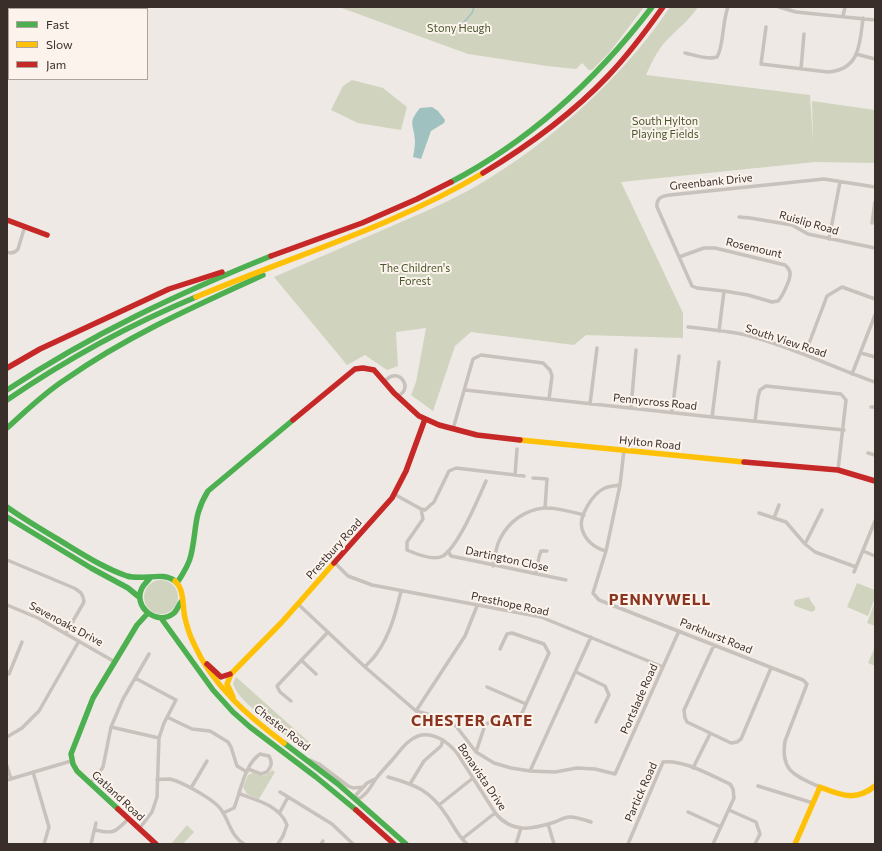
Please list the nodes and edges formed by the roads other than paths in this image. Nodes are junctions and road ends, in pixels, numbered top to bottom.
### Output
1 (652, 7) edge
2 (663, 7) edge
3 (728, 7) edge
4 (779, 7) edge
5 (845, 7) edge
6 (843, 16) junction
7 (863, 18) junction
8 (875, 20) edge
9 (766, 27) dead end
10 (804, 34) dead end
11 (685, 54) dead end
12 (856, 54) junction
13 (875, 59) edge
14 (801, 69) junction
15 (840, 182) junction
16 (875, 188) edge
17 (875, 202) edge
18 (739, 217) dead end
19 (7, 220) edge
20 (872, 223) dead end
21 (26, 226) junction
22 (47, 235) dead end
23 (829, 239) junction
24 (875, 248) edge
25 (7, 252) edge
26 (310, 253) junction
27 (272, 256) junction
28 (679, 257) junction
29 (724, 291) junction
30 (875, 300) edge
31 (778, 301) joint
32 (875, 315) edge
33 (688, 327) dead end
34 (719, 331) junction
35 (598, 348) dead end
36 (636, 350) dead end
37 (861, 352) junction
38 (805, 354) junction
39 (679, 356) dead end
40 (875, 358) edge
41 (719, 362) dead end
42 (7, 368) edge
43 (852, 374) junction
44 (384, 381) junction
45 (875, 382) edge
46 (7, 390) edge
47 (465, 390) junction
48 (397, 396) junction
49 (548, 399) junction
50 (7, 400) edge
51 (590, 404) junction
52 (631, 408) junction
53 (672, 412) junction
54 (712, 417) junction
55 (425, 419) junction
56 (755, 421) junction
57 (7, 428) edge
58 (453, 429) junction
59 (844, 430) junction
60 (517, 449) dead end
61 (624, 450) junction
62 (868, 453) dead end
63 (875, 455) edge
64 (838, 470) junction
65 (516, 475) junction
66 (524, 476) dead end
67 (533, 478) dead end
68 (486, 481) dead end
69 (875, 481) edge
70 (620, 485) junction
71 (394, 494) junction
72 (779, 505) dead end
73 (7, 507) edge
74 (545, 508) junction
75 (421, 509) junction
76 (822, 510) dead end
77 (759, 513) dead end
78 (584, 515) junction
79 (7, 517) edge
80 (774, 518) junction
81 (875, 521) edge
82 (805, 544) junction
83 (448, 551) junction
84 (548, 551) dead end
85 (606, 551) junction
86 (863, 551) junction
87 (875, 556) edge
88 (7, 560) edge
89 (335, 563) junction
90 (493, 566) junction
91 (856, 567) junction
92 (854, 572) dead end
93 (536, 574) junction
94 (150, 578) junction
95 (566, 580) dead end
96 (177, 582) junction
97 (401, 592) junction
98 (139, 597) junction
99 (182, 600) junction
100 (298, 604) junction
101 (7, 605) edge
102 (477, 606) junction
103 (148, 613) junction
104 (161, 618) junction
105 (679, 630) junction
106 (328, 632) junction
107 (66, 633) junction
108 (592, 638) junction
109 (78, 641) junction
110 (22, 642) dead end
111 (714, 645) junction
112 (500, 649) dead end
113 (149, 654) dead end
114 (199, 655) junction
115 (300, 660) junction
116 (115, 662) junction
117 (365, 667) junction
118 (663, 667) junction
119 (772, 668) junction
120 (576, 672) junction
121 (7, 673) edge
122 (231, 674) junction
123 (316, 674) dead end
124 (135, 678) junction
125 (487, 687) dead end
126 (291, 701) dead end
127 (237, 704) junction
128 (526, 704) junction
129 (416, 711) junction
130 (168, 717) junction
131 (596, 722) dead end
132 (111, 727) junction
133 (710, 734) junction
134 (7, 737) edge
135 (160, 738) junction
136 (443, 740) junction
137 (476, 752) junction
138 (303, 758) junction
139 (71, 760) junction
140 (207, 761) dead end
141 (7, 766) edge
142 (693, 768) junction
143 (248, 770) junction
144 (530, 771) junction
145 (33, 772) junction
146 (388, 777) dead end
147 (473, 778) junction
148 (9, 779) edge
149 (157, 780) junction
150 (375, 780) junction
151 (90, 783) junction
152 (410, 784) junction
153 (758, 786) dead end
154 (875, 786) edge
155 (364, 787) junction
156 (820, 787) junction
157 (191, 788) junction
158 (280, 792) dead end
159 (240, 794) junction
160 (288, 797) junction
161 (356, 800) junction
162 (813, 803) junction
163 (439, 805) junction
164 (352, 806) junction
165 (729, 810) junction
166 (280, 812) junction
167 (688, 812) dead end
168 (223, 813) junction
169 (495, 813) junction
170 (128, 819) junction
171 (591, 822) dead end
172 (96, 823) dead end
173 (548, 824) junction
174 (721, 827) junction
175 (521, 828) junction
176 (139, 829) junction
177 (95, 830) junction
178 (462, 839) junction
179 (44, 844) edge
180 (91, 844) edge
181 (156, 844) edge
182 (244, 844) edge
183 (278, 844) edge
184 (353, 844) edge
185 (394, 844) edge
186 (406, 844) edge
187 (467, 844) edge
188 (516, 844) edge
189 (554, 844) edge
190 (628, 844) edge
191 (713, 844) edge
192 (755, 844) edge
193 (795, 844) edge

1 - 27 main road
2 - 26 main road
3 - 11 street
4 - 6 street
5 - 6 street
6 - 7 street
7 - 8 street
7 - 12 street
9 - 14 street
10 - 14 street
12 - 13 street
12 - 14 street
15 - 16 street, Greenbank Drive
15 - 23 street
15 - 28 street, Greenbank Drive
17 - 20 street
18 - 23 street, Ruislip Road
19 - 21 main road
21 - 22 main road
21 - 25 street
23 - 24 street, Ruislip Road
26 - 50 main road
26 - 57 main road
27 - 42 main road
27 - 46 main road
28 - 29 street, Greenbank Drive
28 - 31 street, Rosemount
29 - 31 street, Greenbank Drive
29 - 34 street
30 - 38 street
32 - 37 street
33 - 34 street, South View Road
34 - 38 street, South View Road
35 - 51 street
36 - 52 street
37 - 40 street
37 - 43 street
38 - 43 street, South View Road
39 - 53 street
41 - 54 street
43 - 45 street, South View Road
44 - 48 main road, Hylton Road
44 - 48 street
44 - 96 main road, Hylton Road
47 - 49 street, Pennycross Road
47 - 49 street
47 - 58 street
48 - 55 main road, Hylton Road
49 - 51 street, Pennycross Road
51 - 52 street, Pennycross Road
52 - 53 street, Pennycross Road
53 - 54 street, Pennycross Road
54 - 56 street, Pennycross Road
55 - 58 main road, Hylton Road
55 - 71 main road, Prestbury Road
56 - 59 street, Pennycross Road
56 - 59 street
58 - 61 main road, Hylton Road
59 - 64 street
60 - 65 street
61 - 64 main road, Hylton Road
61 - 70 street
62 - 63 street
64 - 69 main road, Hylton Road
65 - 66 street
65 - 75 street
67 - 74 street
68 - 83 street
70 - 78 street
70 - 85 street
71 - 75 street
71 - 89 main road, Prestbury Road
72 - 80 street
73 - 94 main road
74 - 78 street
74 - 90 street
75 - 83 street
76 - 82 street
77 - 80 street
78 - 85 street
79 - 98 main road
80 - 82 street
81 - 86 street
82 - 91 street
83 - 90 street, Dartington Close
84 - 93 street
85 - 105 street, Parkhurst Road
86 - 87 street
86 - 91 street
88 - 107 street
89 - 97 street, Presthope Road
89 - 100 main road, Prestbury Road
90 - 93 street, Dartington Close
91 - 92 street
93 - 95 street, Dartington Close
94 - 96 main road
94 - 98 main road
96 - 99 main road, Chester Road
97 - 102 street, Presthope Road
97 - 117 street
98 - 103 main road
99 - 104 main road
99 - 114 main road, Chester Road
100 - 106 street
100 - 122 main road, Prestbury Road
101 - 107 street, Sevenoaks Drive
102 - 108 street, Presthope Road
102 - 129 street
103 - 104 main road, Chester Road
103 - 116 main road
104 - 164 main road, Chester Road
105 - 111 street, Parkhurst Road
105 - 118 street, Portslade Road
106 - 115 street
106 - 117 street
107 - 109 street, Sevenoaks Drive
108 - 118 street, Presthope Road
108 - 120 street
109 - 116 street, Sevenoaks Drive
109 - 134 street
110 - 121 street
111 - 119 street, Parkhurst Road
111 - 133 street
112 - 128 street
113 - 124 street
114 - 122 main road
114 - 127 main road, Chester Road
115 - 123 street
115 - 126 street
116 - 139 main road
117 - 129 street
118 - 144 street, Portslade Road
119 - 133 street
119 - 156 street, Parkhurst Road
120 - 131 street
120 - 144 street
122 - 127 main road
124 - 130 street
124 - 132 street
125 - 128 street
127 - 138 main road, Chester Road
128 - 137 street
129 - 137 street
130 - 135 street
130 - 143 street
132 - 135 street
132 - 151 street
133 - 142 street
135 - 149 street
136 - 147 street, Bonavista Drive
136 - 150 street, Bonavista Drive
136 - 152 street
137 - 144 street
138 - 155 street
138 - 161 main road, Chester Road
139 - 145 street
139 - 151 main road, Gatland Road
140 - 157 street
141 - 148 street
142 - 165 street, Partick Road
142 - 190 street, Partick Road
143 - 143 street
143 - 159 street
145 - 148 street
145 - 179 street
146 - 152 street
147 - 163 street
147 - 169 street, Bonavista Drive
149 - 157 street
149 - 176 street
150 - 155 street, Bonavista Drive
150 - 161 street, Bonavista Drive
151 - 170 main road, Gatland Road
152 - 163 street
153 - 162 street
154 - 156 main road
155 - 161 street, Bonavista Drive
156 - 162 main road
157 - 168 street
158 - 160 street
159 - 166 street
159 - 168 street
160 - 166 street
160 - 184 street
161 - 164 main road
161 - 186 main road, Chester Road
162 - 193 main road
163 - 178 street
164 - 185 main road, Chester Road
165 - 174 street, Partick Road
165 - 192 street
166 - 183 street
167 - 174 street
168 - 182 street
169 - 175 street, Bonavista Drive
169 - 178 street
170 - 176 main road, Gatland Road
170 - 177 street
171 - 173 street, Bonavista Drive
172 - 177 street
173 - 175 street, Bonavista Drive
173 - 189 street
174 - 191 street, Partick Road
175 - 188 street
176 - 181 main road, Gatland Road
177 - 180 street
178 - 187 street

